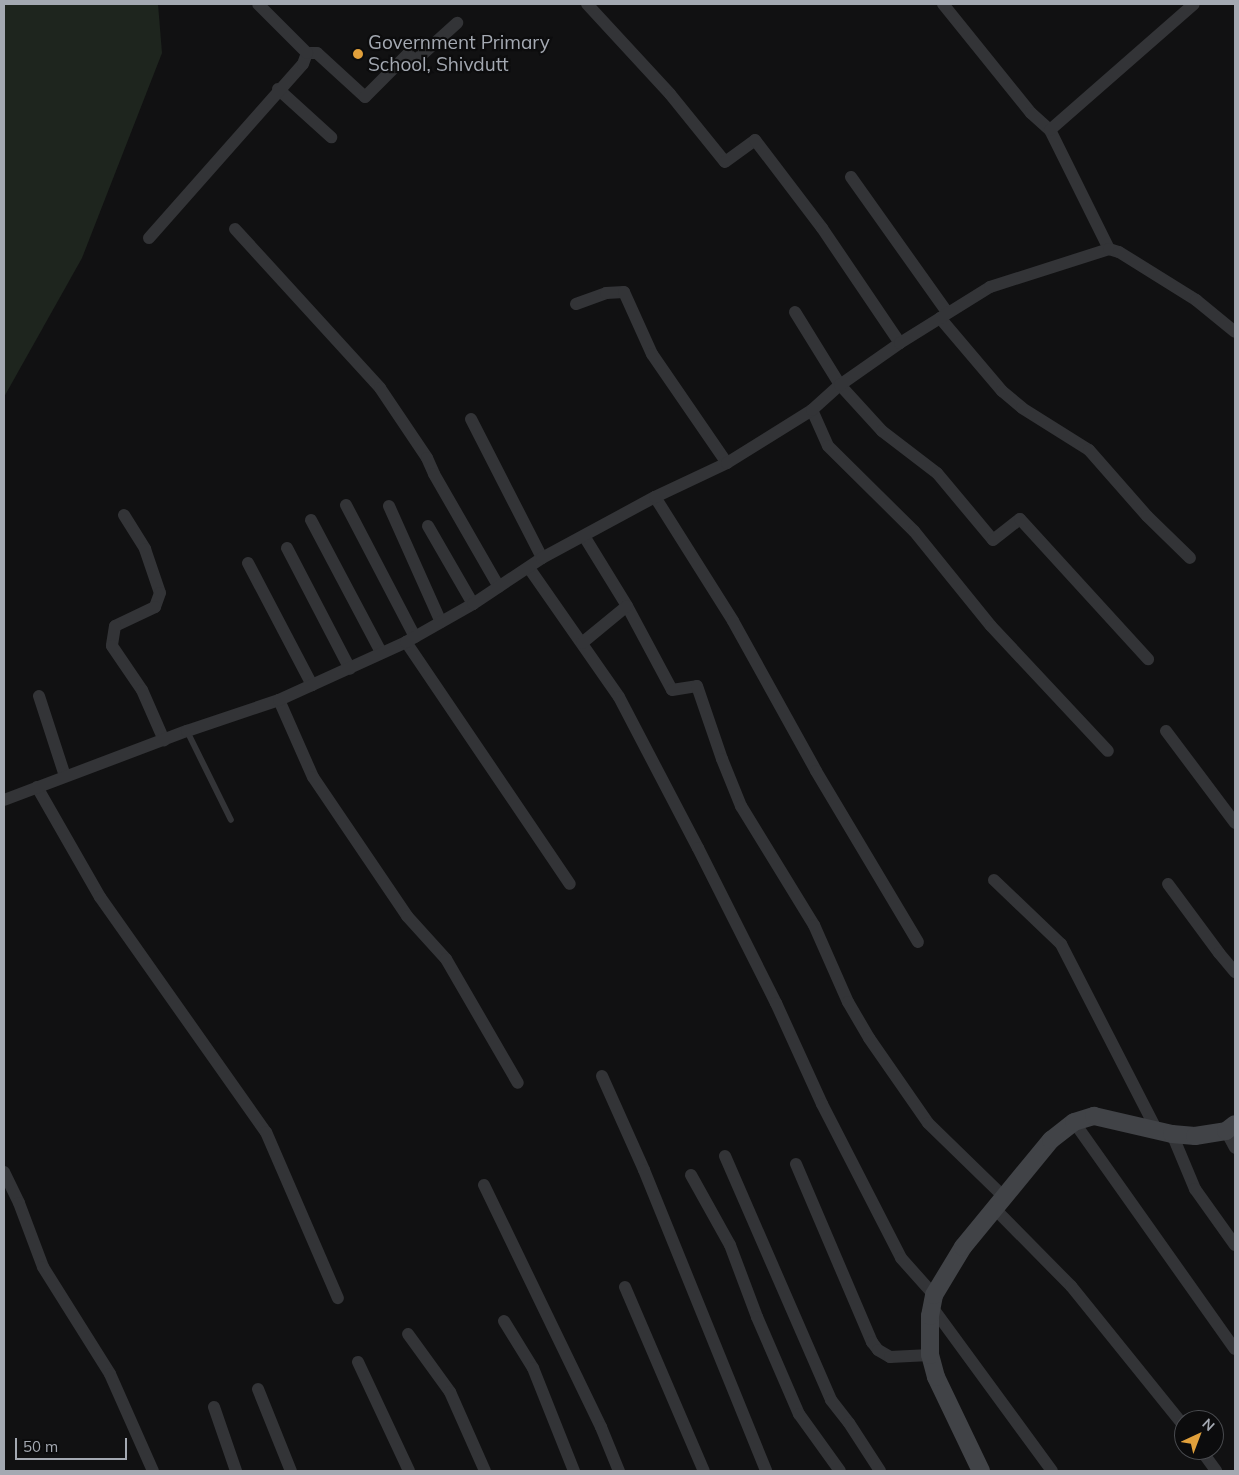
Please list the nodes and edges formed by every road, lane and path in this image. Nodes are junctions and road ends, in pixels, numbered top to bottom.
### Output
1 (258, 4) edge
2 (587, 4) edge
3 (943, 4) edge
4 (1194, 4) edge
5 (457, 23) dead end
6 (308, 53) junction
7 (278, 89) junction
8 (1050, 130) junction
9 (331, 137) dead end
10 (851, 177) dead end
11 (235, 229) dead end
12 (149, 238) dead end
13 (1109, 249) junction
14 (576, 304) dead end
15 (795, 312) dead end
16 (944, 315) junction
17 (1235, 332) edge
18 (900, 343) junction
19 (840, 385) junction
20 (812, 410) junction
21 (471, 419) dead end
22 (727, 463) junction
23 (655, 497) junction
24 (346, 505) dead end
25 (389, 506) dead end
26 (124, 515) dead end
27 (311, 520) dead end
28 (428, 526) dead end
29 (584, 536) junction
30 (287, 548) dead end
31 (542, 558) junction
32 (1190, 558) dead end
33 (248, 563) dead end
34 (529, 568) junction
35 (498, 586) junction
36 (474, 604) junction
37 (627, 606) junction
38 (441, 622) junction
39 (410, 639) junction
40 (582, 644) junction
41 (381, 652) junction
42 (1148, 659) dead end
43 (350, 669) junction
44 (312, 685) junction
45 (39, 696) dead end
46 (279, 700) junction
47 (187, 731) junction
48 (1166, 731) dead end
49 (164, 740) junction
50 (1108, 751) dead end
51 (64, 776) junction
52 (37, 787) junction
53 (4, 800) edge
54 (230, 820) dead end
55 (1235, 823) edge
56 (994, 880) dead end
57 (570, 884) dead end
58 (1168, 884) dead end
59 (918, 942) dead end
60 (1235, 972) edge
61 (602, 1076) dead end
62 (518, 1083) dead end
63 (1074, 1122) junction
64 (1231, 1128) edge
65 (1164, 1131) junction
66 (1235, 1148) edge
67 (725, 1156) dead end
68 (796, 1164) dead end
69 (4, 1172) edge
70 (691, 1175) dead end
71 (484, 1185) dead end
72 (999, 1202) junction
73 (1235, 1246) edge
74 (625, 1287) dead end
75 (338, 1298) dead end
76 (933, 1301) junction
77 (504, 1321) dead end
78 (408, 1334) dead end
79 (1235, 1349) edge
80 (930, 1355) junction
81 (358, 1362) dead end
82 (258, 1389) dead end
83 (214, 1406) dead end
84 (1174, 1414) edge
85 (1208, 1460) edge
86 (154, 1471) edge
87 (236, 1471) edge
88 (291, 1471) edge
89 (409, 1471) edge
90 (485, 1471) edge
91 (574, 1471) edge
92 (619, 1471) edge
93 (704, 1471) edge
94 (766, 1471) edge
95 (840, 1471) edge
96 (880, 1471) edge
97 (981, 1471) edge
98 (1052, 1471) edge
99 (1216, 1471) edge

1 - 6 street
2 - 18 street
3 - 8 street
4 - 8 street
5 - 6 street
6 - 7 street
7 - 9 street
7 - 12 street
8 - 13 street
10 - 16 street
11 - 35 street
13 - 16 street
13 - 17 street
14 - 22 street
15 - 19 street
16 - 18 street
16 - 32 street
18 - 19 street
19 - 20 street
19 - 42 street
20 - 22 street
20 - 50 street
21 - 31 street
22 - 23 street
23 - 29 street
23 - 59 street
24 - 39 street
25 - 38 street
26 - 49 street
27 - 41 street
28 - 36 street
29 - 31 street
29 - 37 street
30 - 43 street
31 - 34 street
33 - 44 street
34 - 35 street
34 - 40 street
35 - 36 street
36 - 38 street
37 - 40 street
37 - 72 street
38 - 39 street
39 - 41 street
39 - 57 street
40 - 76 street
41 - 43 street
43 - 44 street
44 - 46 street
45 - 51 street
46 - 47 street
46 - 62 street
47 - 49 street
47 - 54 lane
48 - 55 street
49 - 51 street
51 - 52 street
52 - 53 street
52 - 75 street
56 - 65 street
58 - 60 street
61 - 94 street
63 - 65 main road
63 - 72 main road
63 - 79 street
64 - 65 main road
64 - 66 street
65 - 73 street
67 - 96 street
68 - 80 street
69 - 86 street
70 - 95 street
71 - 92 street
72 - 76 main road
72 - 84 street
74 - 93 street
76 - 80 main road
76 - 98 street
77 - 91 street
78 - 90 street
80 - 97 main road
81 - 89 street
82 - 88 street
83 - 87 street
85 - 99 street

